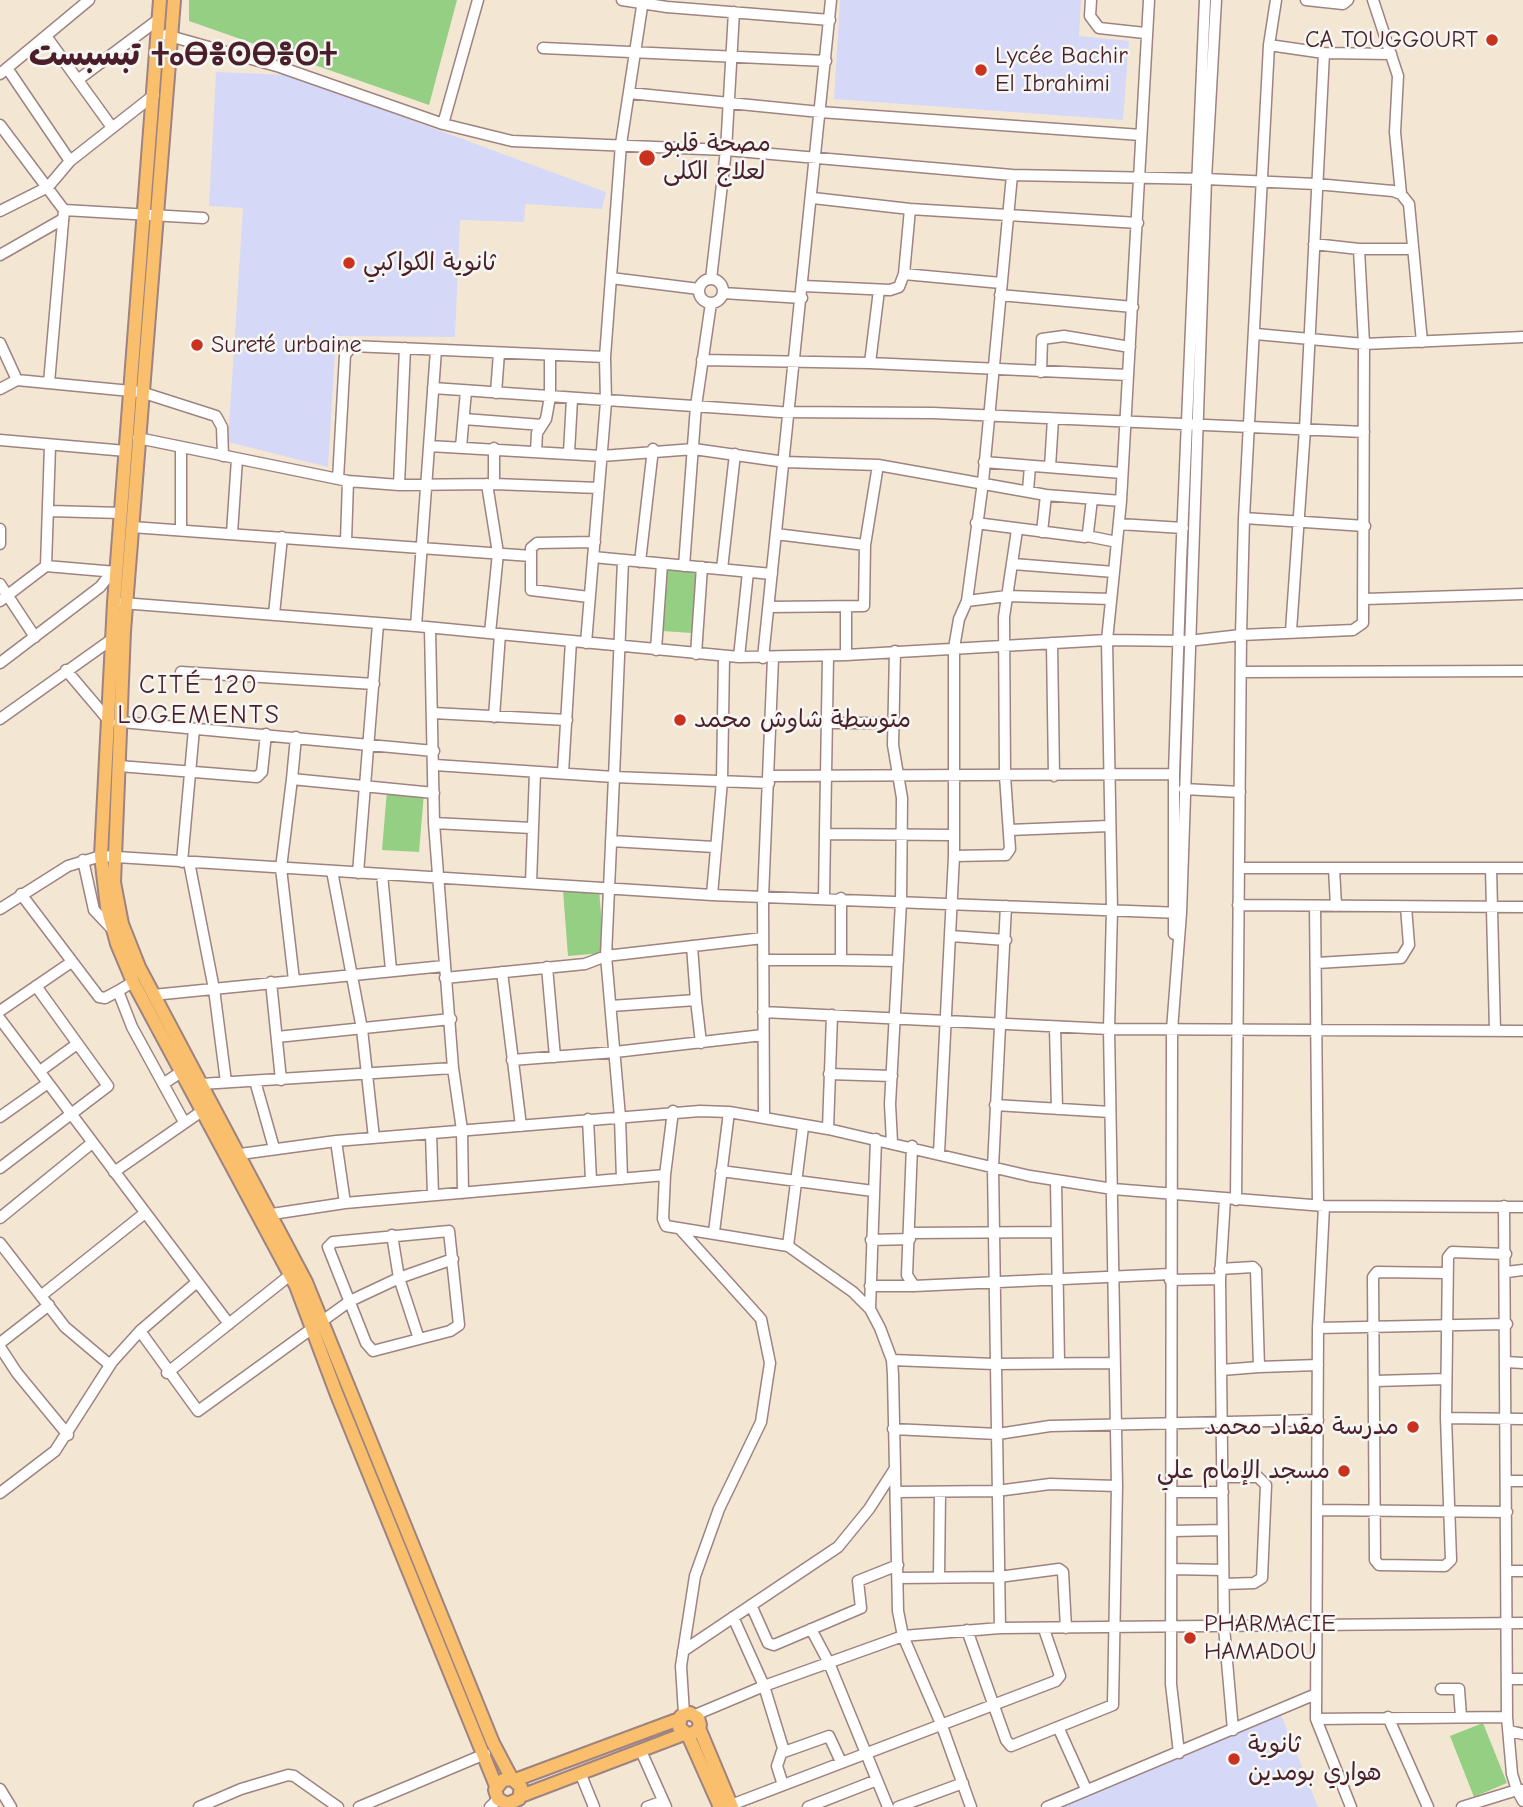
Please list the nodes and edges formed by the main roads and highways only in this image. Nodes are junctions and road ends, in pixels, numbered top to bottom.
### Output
1 (160, 0) edge
2 (174, 0) edge
3 (150, 217) junction
4 (136, 391) junction
5 (121, 603) junction
6 (116, 722) junction
7 (107, 856) junction
8 (233, 1155) junction
9 (295, 1270) junction
10 (354, 1421) junction
11 (688, 1724) junction
12 (513, 1779) junction
13 (495, 1797) edge
14 (519, 1801) edge
15 (727, 1806) edge

1 - 3 main road
2 - 3 main road
3 - 4 main road
4 - 5 main road
4 - 5 main road
5 - 6 main road
6 - 7 main road
6 - 7 main road
7 - 8 main road
7 - 8 main road
8 - 9 main road
8 - 9 main road
9 - 10 main road
10 - 12 main road
10 - 13 main road
11 - 12 main road
11 - 14 main road
11 - 15 main road
12 - 13 main road
12 - 14 main road
13 - 14 main road

